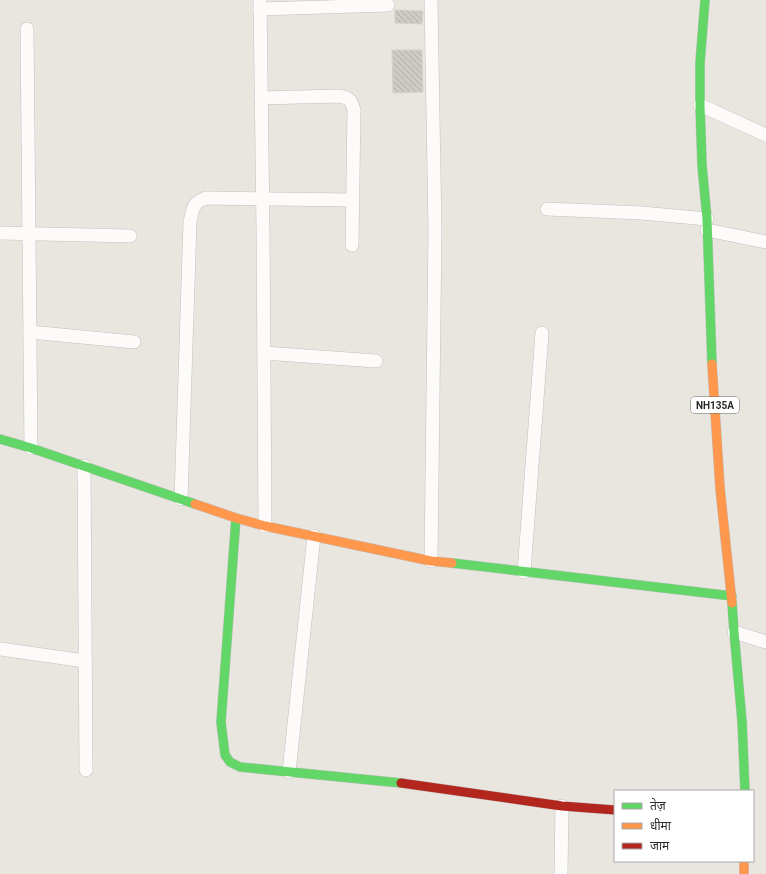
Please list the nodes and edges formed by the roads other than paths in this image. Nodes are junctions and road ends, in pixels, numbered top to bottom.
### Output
1 (431, 0) edge
2 (705, 0) edge
3 (260, 4) edge
4 (388, 5) dead end
5 (27, 29) dead end
6 (261, 98) junction
7 (700, 105) junction
8 (766, 135) edge
9 (263, 199) junction
10 (352, 200) junction
11 (547, 209) dead end
12 (707, 224) junction
13 (0, 233) edge
14 (30, 235) junction
15 (130, 236) dead end
16 (766, 242) edge
17 (352, 245) dead end
18 (30, 332) junction
19 (542, 333) dead end
20 (134, 342) dead end
21 (264, 353) junction
22 (376, 361) dead end
23 (0, 439) edge
24 (31, 448) junction
25 (84, 466) junction
26 (182, 499) junction
27 (236, 518) junction
28 (264, 526) junction
29 (314, 536) junction
30 (431, 561) junction
31 (524, 572) junction
32 (732, 596) junction
33 (734, 632) junction
34 (766, 642) edge
35 (0, 649) edge
36 (85, 661) junction
37 (86, 770) dead end
38 (289, 772) junction
39 (745, 790) edge
40 (562, 806) junction
41 (614, 810) edge
42 (744, 862) edge
43 (561, 874) edge
44 (744, 874) edge

1 - 30 street
2 - 7 main road, NH135A
3 - 4 street
3 - 6 street
5 - 14 street
6 - 9 street
6 - 10 street
7 - 8 street
7 - 12 main road, NH135A
9 - 10 street
9 - 21 street
9 - 26 street
10 - 17 street
11 - 12 street
12 - 16 street
12 - 32 main road, NH135A
13 - 14 street
14 - 15 street
14 - 18 street
18 - 20 street
18 - 24 street
19 - 31 street
21 - 22 street
21 - 28 street
23 - 24 main road
24 - 25 main road
25 - 26 main road
25 - 36 street
26 - 27 main road
27 - 28 main road
27 - 38 main road
28 - 29 main road
29 - 30 main road
29 - 38 street
30 - 31 main road
31 - 32 main road
32 - 33 main road, NH135A
33 - 34 street
33 - 39 main road, NH135A
35 - 36 street
36 - 37 street
38 - 40 main road
40 - 41 main road
40 - 43 street
42 - 44 main road

